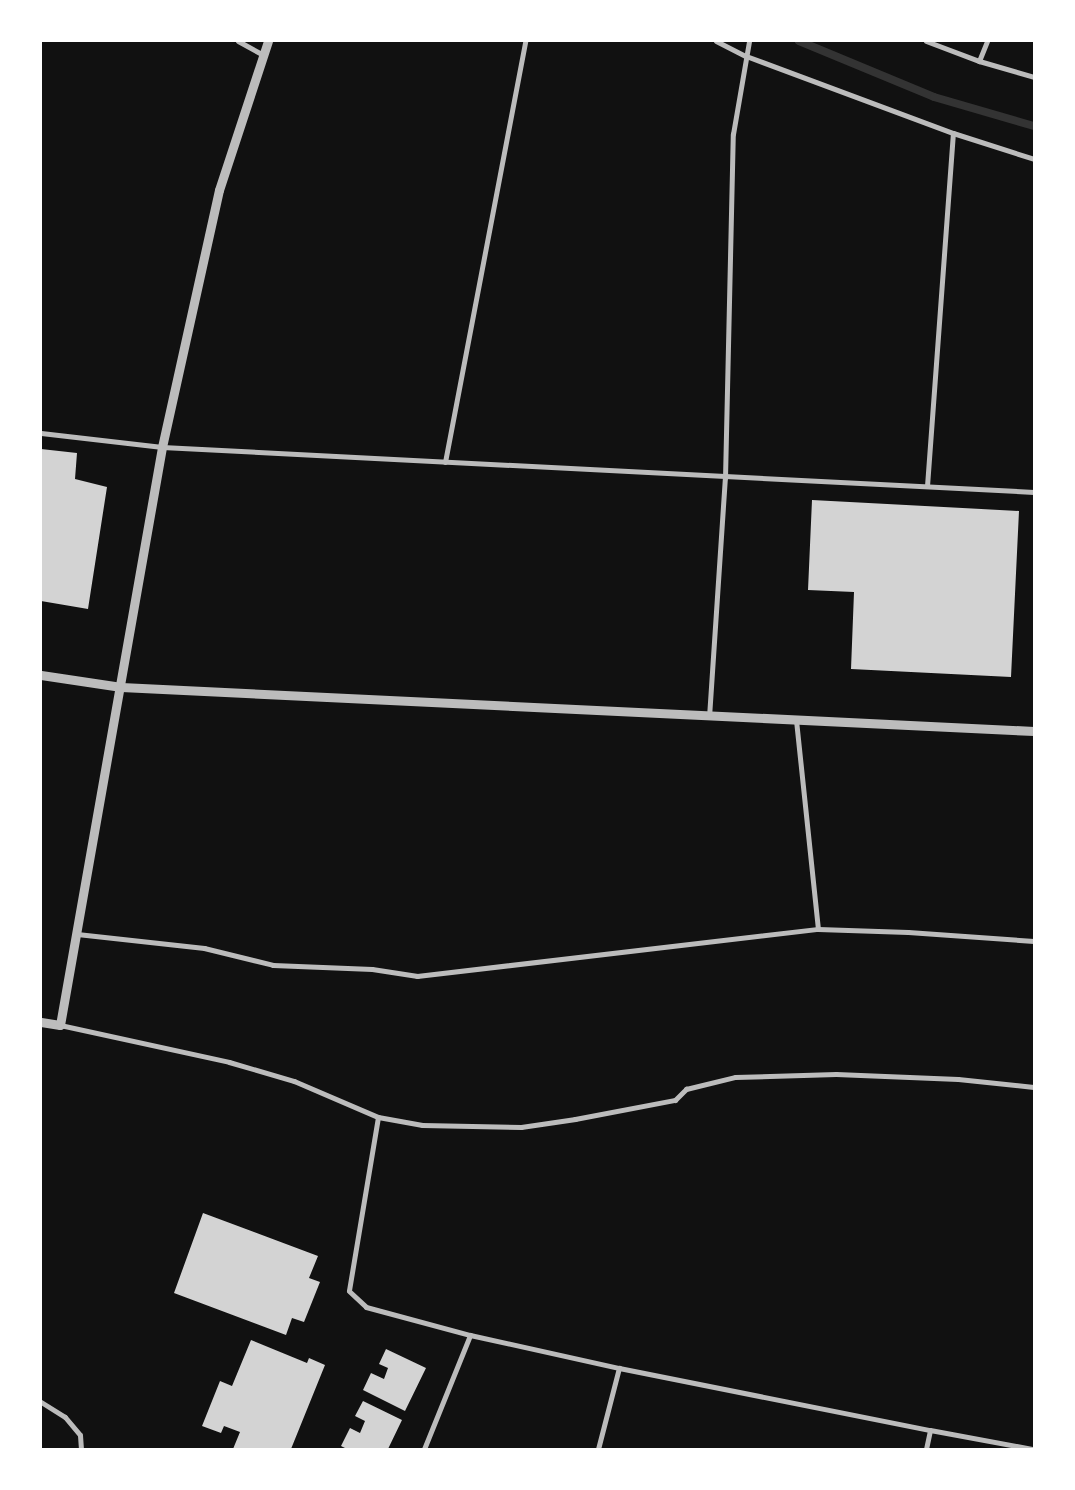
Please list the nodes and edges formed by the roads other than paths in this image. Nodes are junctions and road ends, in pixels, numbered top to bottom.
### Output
1 (238, 41) edge
2 (268, 41) edge
3 (525, 41) edge
4 (716, 41) edge
5 (750, 41) edge
6 (926, 41) edge
7 (987, 41) edge
8 (263, 55) junction
9 (746, 56) junction
10 (979, 61) junction
11 (1034, 77) edge
12 (952, 133) junction
13 (1034, 159) edge
14 (41, 432) edge
15 (162, 447) junction
16 (445, 462) junction
17 (725, 478) junction
18 (927, 486) junction
19 (1034, 492) edge
20 (41, 675) edge
21 (121, 687) junction
22 (709, 717) junction
23 (796, 720) junction
24 (1034, 731) edge
25 (818, 930) junction
26 (77, 934) junction
27 (1034, 941) edge
28 (41, 1022) edge
29 (60, 1025) junction
30 (1034, 1087) edge
31 (378, 1117) junction
32 (470, 1335) junction
33 (619, 1368) junction
34 (41, 1402) edge
35 (930, 1430) junction
36 (81, 1449) edge
37 (424, 1449) edge
38 (598, 1449) edge
39 (926, 1449) edge
40 (1033, 1449) edge

1 - 8 street
2 - 8 street
3 - 16 street
4 - 9 street
5 - 9 street
6 - 10 street
7 - 10 street
8 - 15 street
9 - 12 street
9 - 17 street
10 - 11 street
12 - 13 street
12 - 18 street
14 - 15 street
15 - 16 street
15 - 21 street
16 - 17 street
17 - 18 street
17 - 22 street
18 - 19 street
20 - 21 street
21 - 22 street
21 - 26 street
22 - 23 street
23 - 24 street
23 - 25 street
25 - 26 street
25 - 27 street
26 - 29 street
28 - 29 street
29 - 31 street
30 - 31 street
31 - 32 street
32 - 33 street
32 - 37 street
33 - 35 street
33 - 38 street
34 - 36 street
35 - 39 street
35 - 40 street

